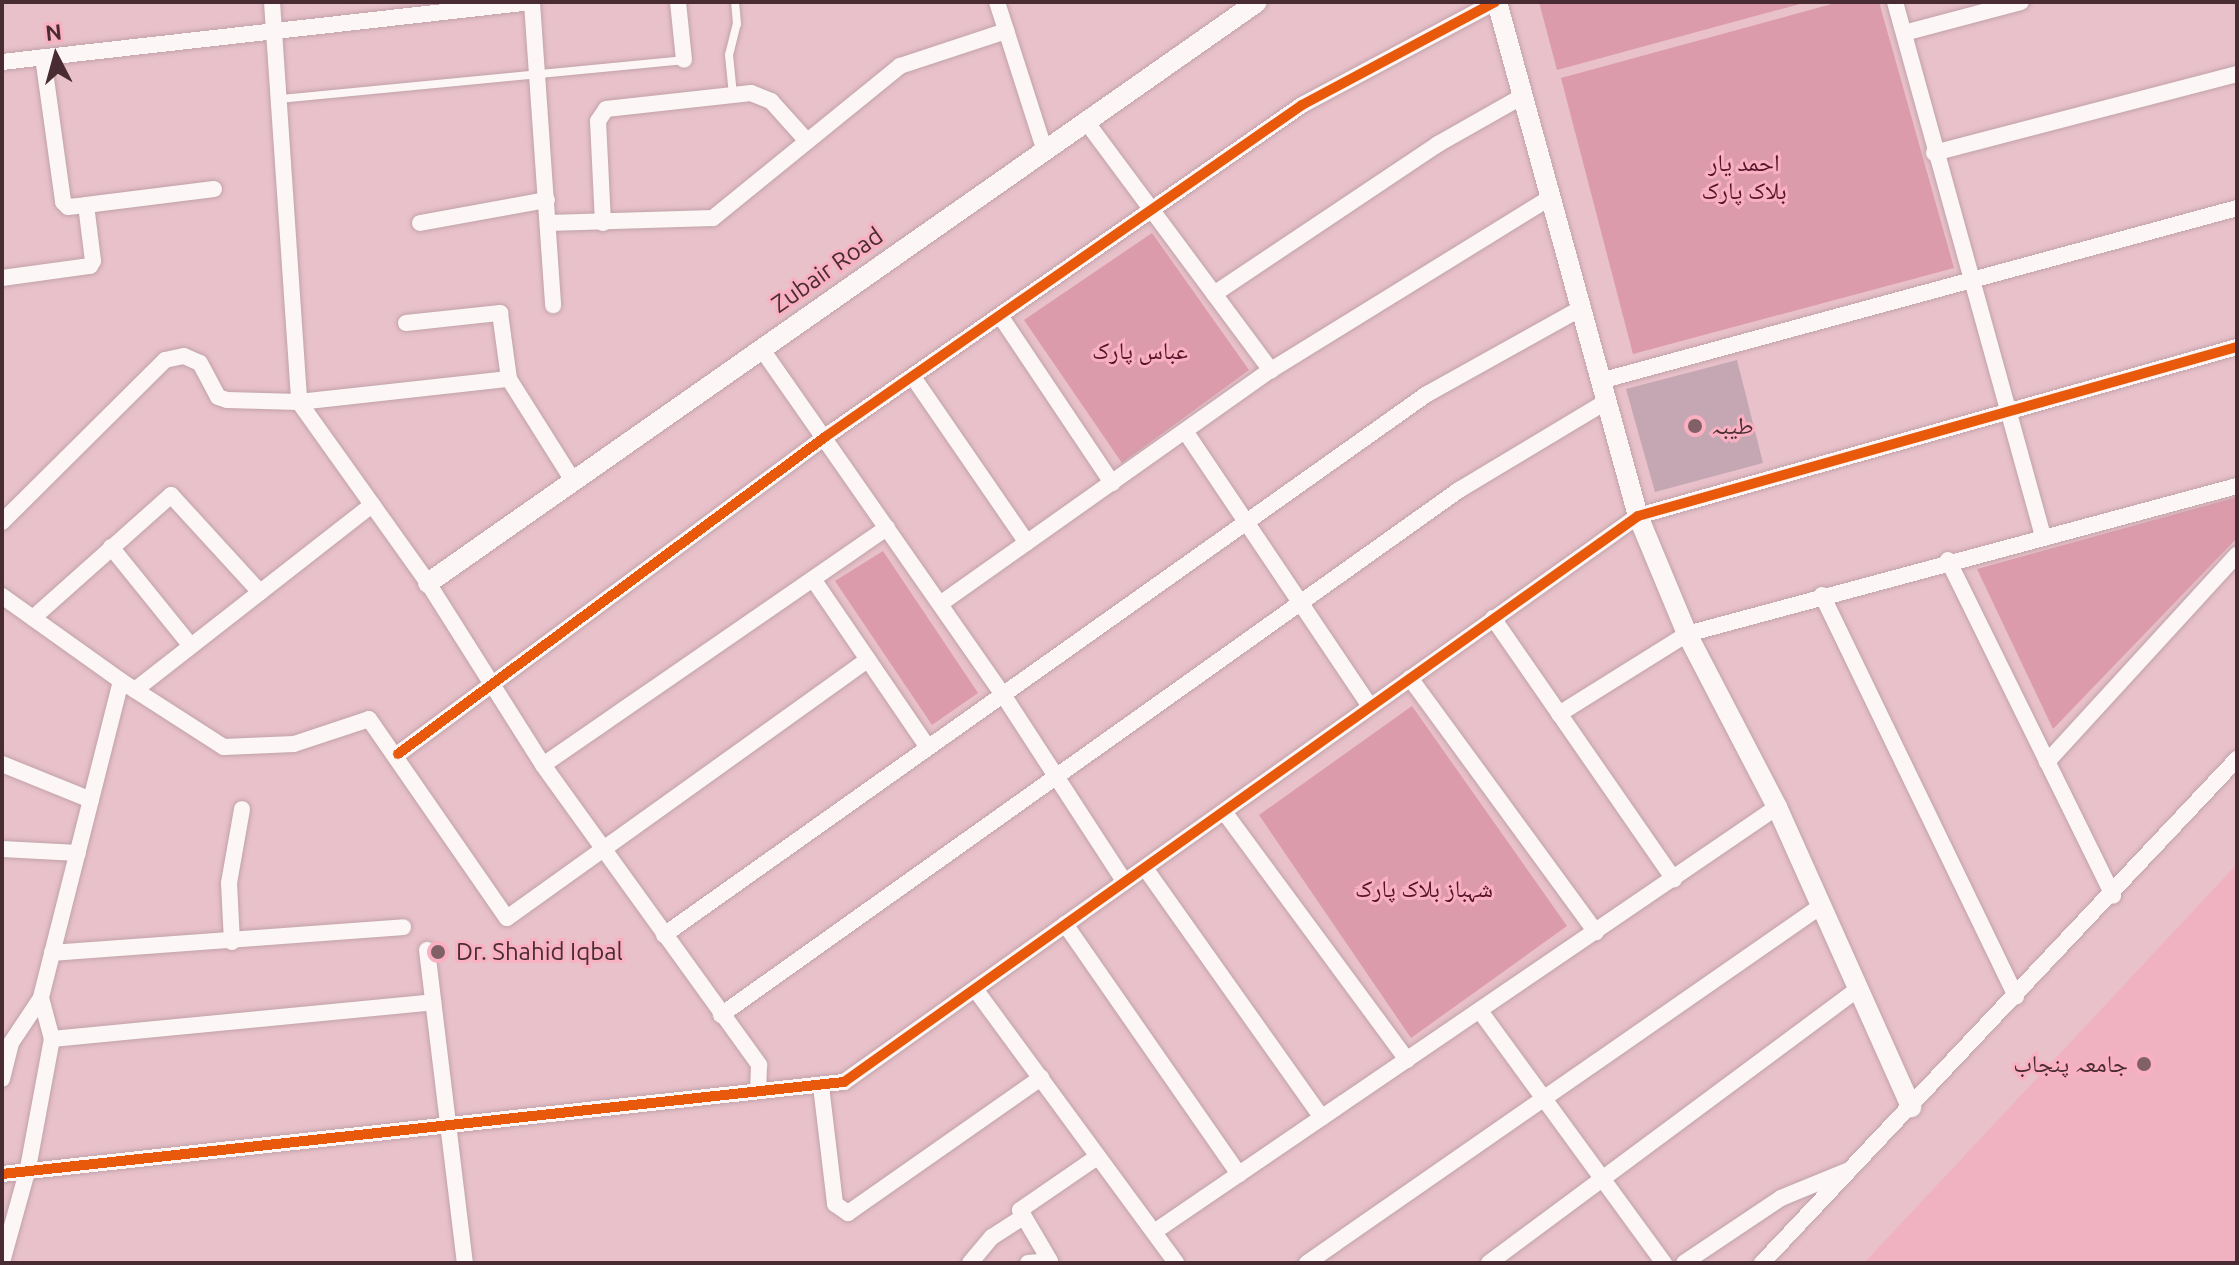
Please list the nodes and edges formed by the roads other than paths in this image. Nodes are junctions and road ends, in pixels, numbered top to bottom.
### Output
1 (272, 2) edge
2 (678, 2) edge
3 (735, 2) edge
4 (997, 2) edge
5 (1257, 2) edge
6 (1496, 2) edge
7 (1895, 2) edge
8 (2021, 2) edge
9 (532, 3) edge
10 (274, 31) junction
11 (1006, 31) junction
12 (1904, 33) junction
13 (43, 57) junction
14 (684, 60) joint
15 (2, 62) edge
16 (2237, 74) edge
17 (540, 75) junction
18 (733, 95) junction
19 (1521, 97) junction
20 (280, 99) junction
21 (1085, 120) junction
22 (806, 140) junction
23 (1044, 148) junction
24 (1934, 153) junction
25 (214, 189) dead end
26 (1548, 199) junction
27 (547, 200) junction
28 (86, 205) junction
29 (2237, 208) edge
30 (1153, 212) junction
31 (420, 223) dead end
32 (548, 223) junction
33 (603, 223) junction
34 (2, 278) edge
35 (1972, 281) junction
36 (1214, 294) junction
37 (553, 305) dead end
38 (1580, 309) junction
39 (1001, 317) junction
40 (406, 323) dead end
41 (2237, 347) edge
42 (761, 348) junction
43 (1271, 370) junction
44 (913, 377) junction
45 (509, 379) junction
46 (1600, 381) junction
47 (299, 402) junction
48 (1604, 403) junction
49 (2010, 410) junction
50 (1185, 431) junction
51 (825, 437) junction
52 (572, 479) junction
53 (1112, 483) junction
54 (2237, 486) edge
55 (372, 505) junction
56 (1638, 516) junction
57 (2, 522) edge
58 (1247, 522) junction
59 (887, 528) junction
60 (2043, 536) junction
61 (1027, 543) junction
62 (111, 547) junction
63 (2237, 555) edge
64 (1948, 560) junction
65 (813, 579) junction
66 (428, 583) junction
67 (260, 592) junction
68 (1822, 595) junction
69 (2, 596) edge
70 (1301, 601) junction
71 (940, 604) junction
72 (33, 618) junction
73 (1493, 618) junction
74 (1687, 634) junction
75 (191, 646) junction
76 (868, 660) junction
77 (1410, 678) junction
78 (490, 682) junction
79 (128, 685) junction
80 (1002, 693) junction
81 (1370, 706) junction
82 (1559, 714) junction
83 (927, 746) junction
84 (398, 754) junction
85 (2237, 759) edge
86 (2047, 762) junction
87 (2, 764) edge
88 (543, 765) junction
89 (1058, 779) junction
90 (91, 800) junction
91 (1777, 807) junction
92 (242, 809) dead end
93 (1225, 813) junction
94 (2, 849) edge
95 (603, 851) junction
96 (78, 853) junction
97 (1145, 868) junction
98 (1674, 879) junction
99 (1124, 881) junction
100 (2113, 896) junction
101 (1821, 906) junction
102 (1065, 924) junction
103 (403, 927) dead end
104 (1596, 932) junction
105 (664, 935) junction
106 (232, 942) junction
107 (427, 950) dead end
108 (52, 953) junction
109 (975, 989) junction
110 (1858, 989) junction
111 (2016, 997) junction
112 (41, 998) junction
113 (433, 1002) junction
114 (1480, 1011) junction
115 (721, 1015) junction
116 (52, 1039) junction
117 (7, 1043) edge
118 (1407, 1060) junction
119 (1041, 1078) junction
120 (2, 1079) edge
121 (821, 1086) junction
122 (758, 1091) junction
123 (1544, 1099) junction
124 (1911, 1107) junction
125 (1322, 1118) junction
126 (448, 1125) junction
127 (1097, 1157) junction
128 (1855, 1167) junction
129 (28, 1168) junction
130 (2, 1174) edge
131 (1239, 1174) junction
132 (1601, 1179) junction
133 (1021, 1218) junction
134 (1154, 1232) junction
135 (2, 1262) edge
136 (465, 1263) edge
137 (970, 1263) edge
138 (1028, 1263) edge
139 (1176, 1263) edge
140 (1307, 1263) edge
141 (1489, 1263) edge
142 (1664, 1263) edge
143 (1684, 1263) edge
144 (1762, 1263) edge

1 - 10 street
2 - 14 street
3 - 18 lane
4 - 11 street
5 - 21 street, Zubair Road
6 - 19 street
6 - 30 street
7 - 12 street
8 - 12 street
9 - 10 street
9 - 17 street
10 - 13 street
10 - 20 street
11 - 22 street
11 - 23 street
12 - 24 street
13 - 15 street
13 - 28 street
14 - 17 lane
16 - 24 street
17 - 20 lane
17 - 27 street
18 - 22 street
18 - 33 street
19 - 26 street
19 - 36 street
20 - 47 street
21 - 23 street, Zubair Road
21 - 30 street
22 - 33 street
23 - 42 street, Zubair Road
24 - 35 street
25 - 28 street
26 - 38 street
26 - 43 street
27 - 31 street
27 - 32 street
28 - 34 street
29 - 35 street
30 - 36 street
30 - 39 street
32 - 33 street
32 - 37 street
35 - 46 street
35 - 49 street
36 - 43 street
38 - 46 street
38 - 58 street
39 - 44 street
39 - 53 street
40 - 45 street
41 - 49 street
42 - 51 street
42 - 52 street, Zubair Road
43 - 50 street
44 - 51 street
44 - 61 street
45 - 47 street
45 - 52 street
46 - 48 street
47 - 55 street
47 - 57 street
48 - 56 street
48 - 70 street
49 - 56 street
49 - 60 street
50 - 53 street
50 - 58 street
51 - 59 street
51 - 78 street
52 - 66 street, Zubair Road
53 - 61 street
54 - 60 street
55 - 66 street
55 - 67 street
56 - 73 street
56 - 74 street
58 - 70 street
58 - 80 street
59 - 65 street
59 - 71 street
60 - 64 street
61 - 71 street
62 - 67 street
62 - 72 street
62 - 75 street
63 - 86 street
64 - 68 street
64 - 86 street
65 - 76 street
65 - 88 street
66 - 78 street
67 - 75 street
68 - 74 street
68 - 111 street
69 - 72 street
70 - 81 street
70 - 89 street
71 - 80 street
72 - 79 street
73 - 77 street
73 - 82 street
74 - 82 street
74 - 91 street
75 - 79 street
76 - 83 street
76 - 95 street
77 - 81 street
77 - 104 street
78 - 84 street
78 - 88 street
79 - 84 street
79 - 90 street
80 - 83 street
80 - 89 street
81 - 93 street
82 - 98 street
83 - 105 street
84 - 95 street
85 - 100 street
86 - 100 street
87 - 90 street
88 - 95 street
89 - 99 street
89 - 115 street
90 - 96 street
91 - 98 street
91 - 101 street
92 - 106 street
93 - 97 street
93 - 118 street
94 - 96 street
95 - 105 street
96 - 108 street
97 - 99 street
97 - 125 street
98 - 104 street
99 - 102 street
100 - 111 street
101 - 110 street
101 - 123 street
102 - 109 street
102 - 131 street
103 - 106 street
104 - 114 street
105 - 115 street
106 - 108 street
107 - 113 street
108 - 112 street
109 - 119 street
109 - 121 street
110 - 124 street
110 - 132 street
111 - 124 street
112 - 116 street
112 - 117 street
113 - 116 street
113 - 126 street
114 - 118 street
114 - 123 street
115 - 122 street
116 - 129 street
117 - 120 street
118 - 125 street
119 - 121 street
119 - 127 street
121 - 122 street
122 - 126 street
123 - 132 street
123 - 140 street
124 - 128 street
125 - 131 street
126 - 129 street
126 - 136 street
127 - 133 street
127 - 134 street
128 - 143 street
128 - 144 street
129 - 130 street
129 - 135 street
131 - 134 street
132 - 141 street
132 - 142 street
133 - 137 street
133 - 138 street
134 - 139 street

